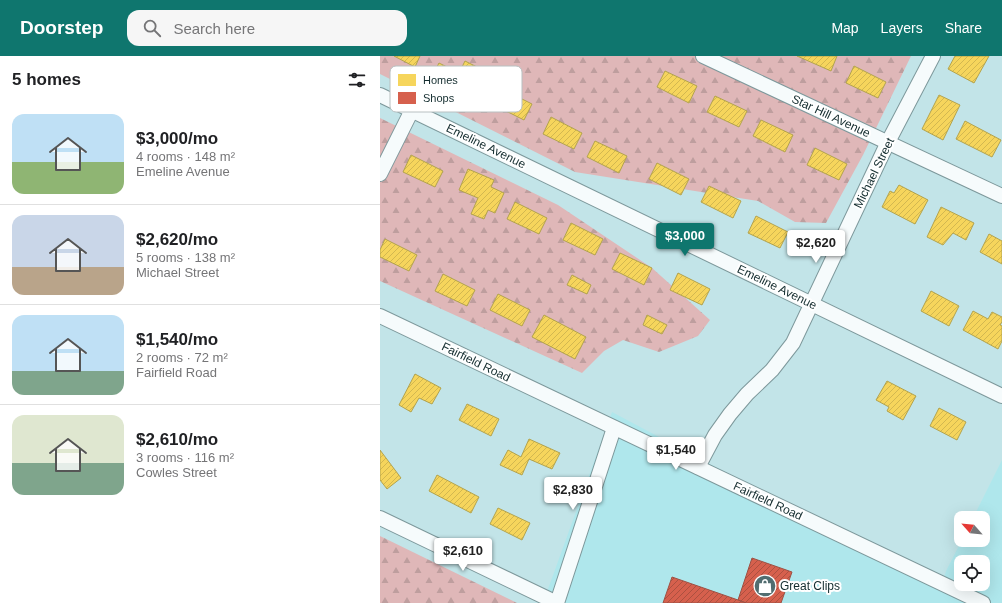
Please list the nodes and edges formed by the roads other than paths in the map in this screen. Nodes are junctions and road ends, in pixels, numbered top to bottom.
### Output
1 (703, 56) edge
2 (933, 56) edge
3 (380, 95) edge
4 (390, 100) edge
5 (411, 112) edge
6 (416, 112) edge
7 (888, 142) junction
8 (380, 174) edge
9 (1002, 196) edge
10 (811, 304) junction
11 (380, 316) edge
12 (1002, 396) edge
13 (614, 428) junction
14 (698, 467) junction
15 (380, 518) edge
16 (557, 603) edge
17 (983, 603) edge

1 - 7 street, Star Hill Avenue
2 - 7 street, Michael Street
3 - 4 street, Emeline Avenue
5 - 8 street
6 - 10 street, Emeline Avenue
7 - 9 street, Star Hill Avenue
7 - 10 street, Michael Street
10 - 12 street, Emeline Avenue
10 - 14 street, Michael Street
11 - 13 street, Fairfield Road
13 - 14 street, Fairfield Road
13 - 16 street
14 - 17 street, Fairfield Road
15 - 16 street

